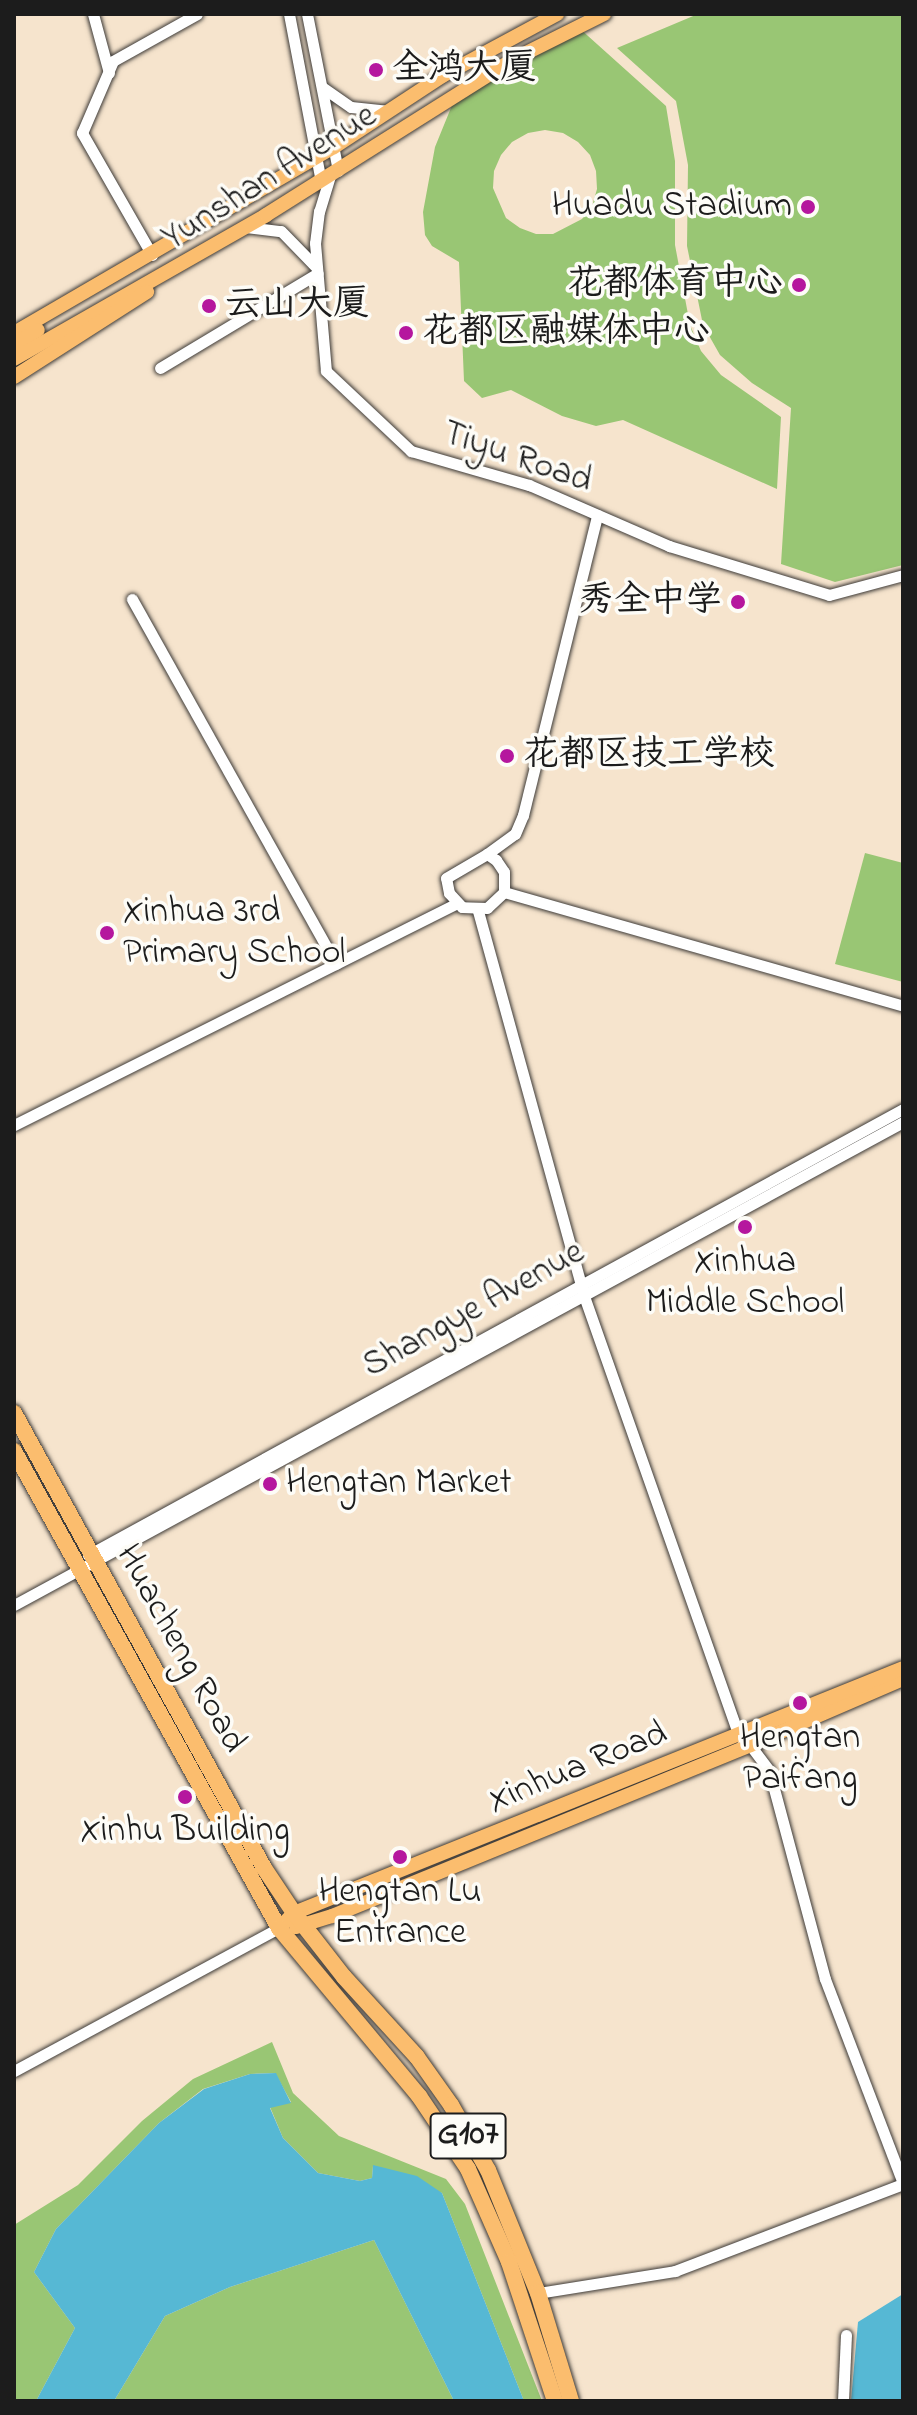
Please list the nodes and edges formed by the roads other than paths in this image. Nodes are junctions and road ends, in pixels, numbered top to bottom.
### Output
1 (93, 14) edge
2 (197, 14) edge
3 (289, 14) edge
4 (307, 14) edge
5 (557, 14) edge
6 (604, 14) edge
7 (109, 73) junction
8 (322, 86) junction
9 (390, 111) junction
10 (334, 147) junction
11 (317, 156) junction
12 (330, 176) junction
13 (245, 227) junction
14 (169, 245) junction
15 (203, 252) junction
16 (152, 255) junction
17 (317, 271) junction
18 (14, 333) edge
19 (14, 345) edge
20 (14, 359) edge
21 (160, 368) dead end
22 (14, 377) edge
23 (597, 515) junction
24 (903, 575) edge
25 (132, 599) dead end
26 (487, 854) junction
27 (504, 892) junction
28 (456, 904) junction
29 (478, 911) junction
30 (336, 964) junction
31 (903, 1006) edge
32 (903, 1109) edge
33 (903, 1122) edge
34 (14, 1125) edge
35 (583, 1290) junction
36 (14, 1413) edge
37 (14, 1451) edge
38 (93, 1558) junction
39 (78, 1568) junction
40 (14, 1605) edge
41 (903, 1668) edge
42 (903, 1679) edge
43 (744, 1741) junction
44 (299, 1920) junction
45 (279, 1928) junction
46 (14, 2071) edge
47 (903, 2184) edge
48 (538, 2293) junction
49 (846, 2335) dead end
50 (555, 2401) edge
51 (571, 2401) edge
52 (843, 2401) edge

1 - 7 street
2 - 7 street
3 - 11 street
4 - 8 street
5 - 9 main road, Yunshan Avenue
6 - 12 main road, Yunshan Avenue
7 - 16 street
8 - 9 street
8 - 10 street
9 - 10 main road, Yunshan Avenue
10 - 11 main road, Yunshan Avenue
10 - 12 street
11 - 12 street
11 - 14 main road, Yunshan Avenue
12 - 13 main road, Yunshan Avenue
12 - 17 street, Tiyu Road
13 - 15 main road, Yunshan Avenue
13 - 17 street
14 - 16 main road, Yunshan Avenue
14 - 19 main road
15 - 20 main road
15 - 22 main road, Yunshan Avenue
16 - 18 main road, Yunshan Avenue
17 - 21 street
17 - 23 street, Tiyu Road
23 - 24 street, Tiyu Road
23 - 26 street
25 - 30 street
26 - 27 street
26 - 28 street
27 - 29 street
27 - 31 street
28 - 29 street
28 - 30 street
29 - 35 street
30 - 34 street
32 - 35 street, Shangye Avenue
33 - 35 street, Shangye Avenue
35 - 38 street, Shangye Avenue
35 - 43 street
36 - 38 highway, Huacheng Road / G107
37 - 39 highway, Huacheng Road / G107
38 - 39 street, Shangye Avenue
38 - 44 highway, Huacheng Road / G107
39 - 40 street, Shangye Avenue
39 - 45 highway, Huacheng Road / G107
41 - 43 main road, Xinhua Road
42 - 43 main road, Xinhua Road
43 - 44 main road, Xinhua Road
43 - 47 street
44 - 45 main road, Xinhua Road
44 - 48 highway, G107
45 - 46 street, Xinhua Road
45 - 50 highway, G107
47 - 48 street
48 - 51 highway, G107
49 - 52 street

